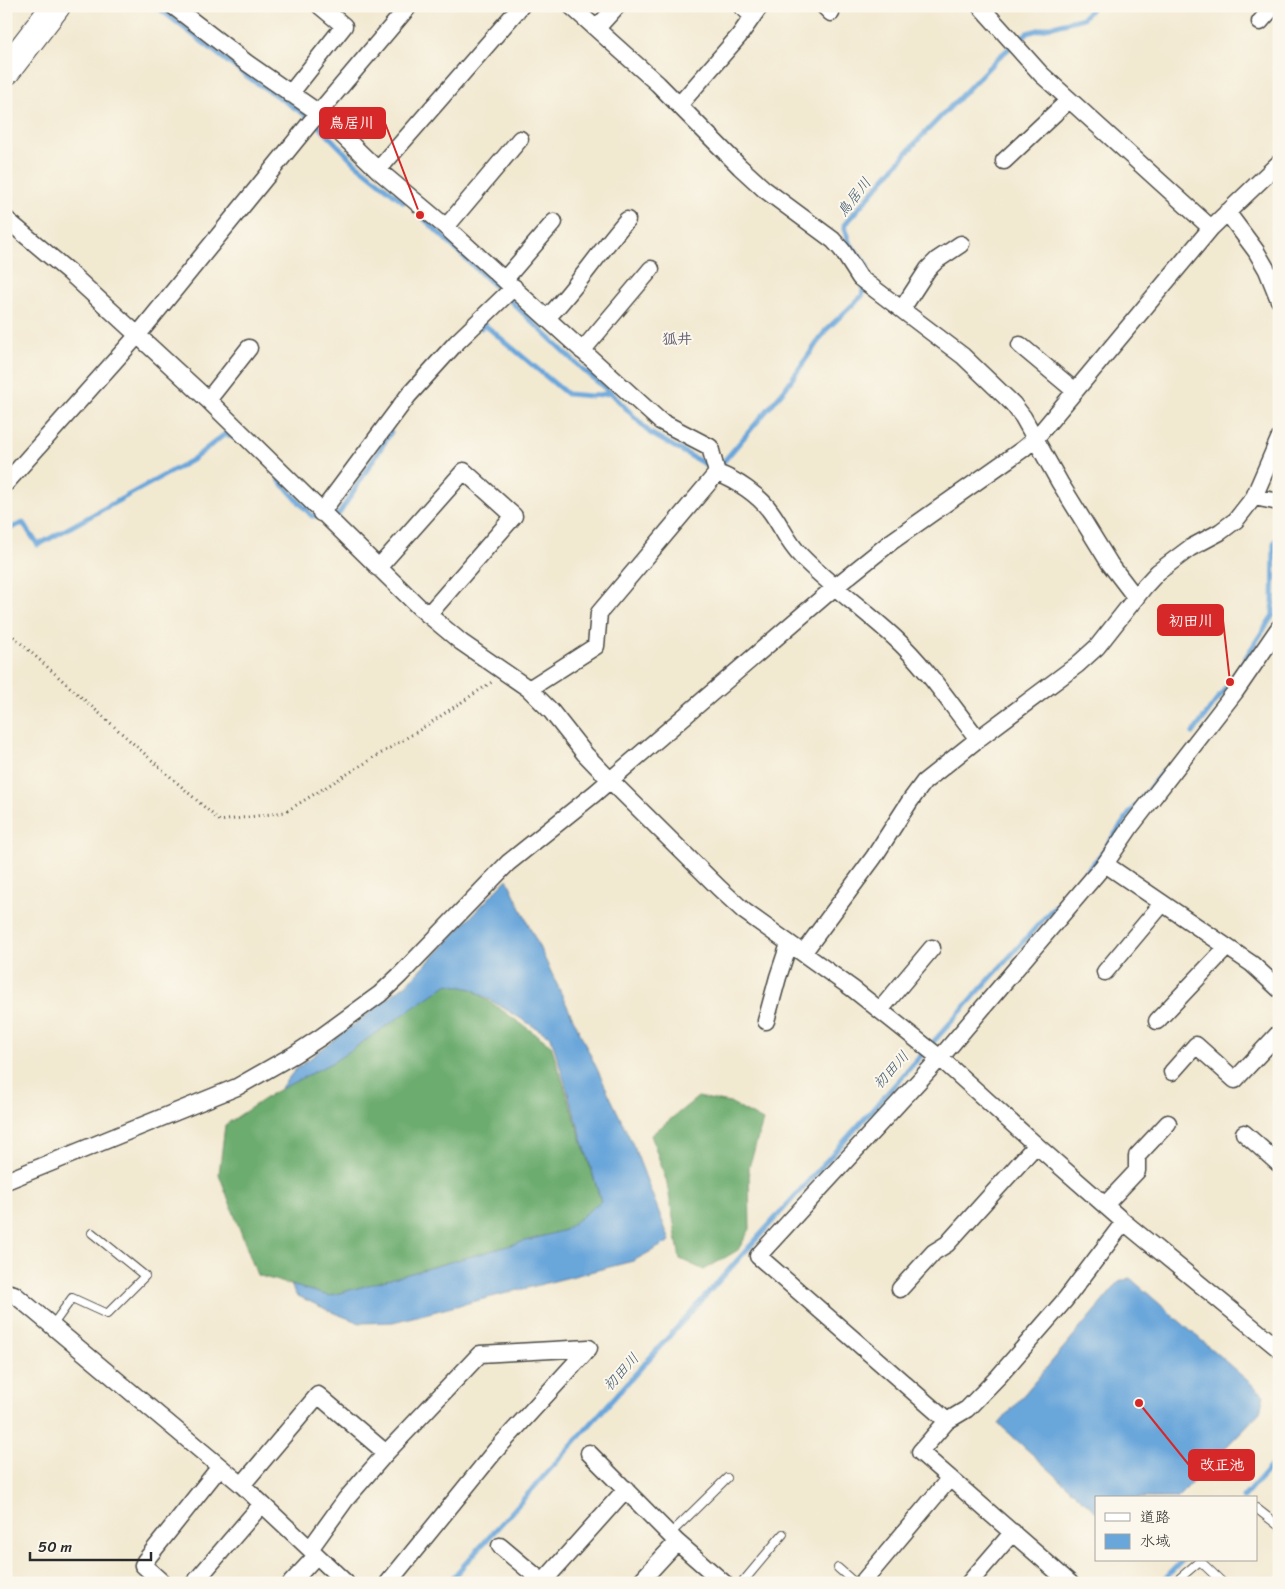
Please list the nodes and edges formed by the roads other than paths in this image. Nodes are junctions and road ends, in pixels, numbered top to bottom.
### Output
1 (56, 6) edge
2 (320, 6) edge
3 (409, 6) edge
4 (521, 6) edge
5 (571, 6) edge
6 (617, 6) edge
7 (980, 6) edge
8 (1274, 6) edge
9 (182, 9) edge
10 (751, 10) edge
11 (1260, 22) dead end
12 (597, 28) junction
13 (6, 71) edge
14 (290, 94) junction
15 (1070, 100) junction
16 (680, 104) junction
17 (315, 118) junction
18 (520, 139) dead end
19 (1004, 161) dead end
20 (1279, 163) edge
21 (378, 170) junction
22 (1227, 212) junction
23 (6, 219) edge
24 (627, 220) dead end
25 (554, 222) dead end
26 (446, 226) junction
27 (1211, 228) junction
28 (960, 244) dead end
29 (651, 269) dead end
30 (509, 283) junction
31 (1279, 300) edge
32 (902, 309) junction
33 (547, 318) junction
34 (137, 336) junction
35 (1020, 345) dead end
36 (249, 348) dead end
37 (582, 350) junction
38 (1075, 391) junction
39 (208, 400) junction
40 (1036, 438) junction
41 (1279, 439) edge
42 (716, 473) junction
43 (6, 483) edge
44 (1254, 497) junction
45 (1279, 502) edge
46 (325, 516) junction
47 (378, 568) junction
48 (835, 587) junction
49 (1136, 598) junction
50 (428, 614) junction
51 (1279, 628) edge
52 (529, 689) junction
53 (978, 738) junction
54 (610, 780) junction
55 (1105, 864) junction
56 (1162, 904) junction
57 (789, 944) junction
58 (1226, 947) junction
59 (932, 948) dead end
60 (803, 953) junction
61 (1105, 972) dead end
62 (1278, 985) edge
63 (880, 1010) junction
64 (766, 1021) dead end
65 (1157, 1021) dead end
66 (1279, 1033) edge
67 (940, 1058) junction
68 (1172, 1072) dead end
69 (1168, 1123) dead end
70 (1244, 1133) dead end
71 (1036, 1145) junction
72 (1279, 1164) edge
73 (6, 1181) edge
74 (1105, 1205) junction
75 (1124, 1222) junction
76 (92, 1233) dead end
77 (900, 1289) dead end
78 (6, 1292) edge
79 (52, 1326) junction
80 (1279, 1349) edge
81 (947, 1422) junction
82 (386, 1453) junction
83 (590, 1453) dead end
84 (219, 1468) junction
85 (727, 1478) dead end
86 (950, 1478) junction
87 (242, 1485) junction
88 (626, 1489) junction
89 (262, 1504) junction
90 (1258, 1510) edge
91 (1279, 1526) edge
92 (1013, 1532) junction
93 (784, 1534) dead end
94 (674, 1538) junction
95 (500, 1546) dead end
96 (313, 1552) junction
97 (1199, 1562) edge
98 (1201, 1562) edge
99 (838, 1568) dead end
100 (543, 1582) edge
101 (163, 1583) edge
102 (194, 1583) edge
103 (291, 1583) edge
104 (346, 1583) edge
105 (388, 1583) edge
106 (639, 1583) edge
107 (724, 1583) edge
108 (742, 1583) edge
109 (855, 1583) edge
110 (862, 1583) edge
111 (969, 1583) edge
112 (1070, 1583) edge
113 (1174, 1583) edge
114 (1222, 1583) edge

1 - 13 highway
2 - 14 street
3 - 17 street
4 - 21 street
5 - 12 street
6 - 12 street
7 - 15 street
8 - 11 street
9 - 14 street
10 - 16 street
12 - 16 street
14 - 17 street
15 - 19 street
15 - 27 street
16 - 32 street
17 - 21 street
17 - 34 street
18 - 26 street
20 - 22 street
21 - 26 street
22 - 27 street
22 - 31 street
23 - 34 street
24 - 33 street
25 - 30 street
26 - 30 street
27 - 38 street
28 - 32 street
29 - 37 street
30 - 33 street
30 - 46 street
32 - 40 street
33 - 37 street
34 - 39 street
34 - 43 street
35 - 38 street
36 - 39 street
37 - 42 street
38 - 40 street
39 - 46 street
40 - 48 street
40 - 49 street
41 - 44 street
42 - 48 street
42 - 52 street
44 - 45 street
44 - 49 street
46 - 47 street
47 - 50 street
47 - 50 street
48 - 53 street
48 - 54 street
49 - 53 street
50 - 52 street
51 - 55 street
52 - 54 street
53 - 60 street
54 - 57 street
54 - 73 street
55 - 56 street
55 - 67 street
56 - 58 street
56 - 61 street
57 - 60 street
57 - 64 street
58 - 62 street
58 - 65 street
59 - 63 street
60 - 63 street
63 - 67 street
66 - 68 street
67 - 71 street
67 - 81 street
69 - 74 street
70 - 72 street
71 - 74 street
71 - 77 street
74 - 75 street
75 - 80 street
75 - 81 street
76 - 79 lane
78 - 79 street
79 - 84 street
81 - 86 street
82 - 87 street
82 - 96 street
82 - 105 street
83 - 88 street
84 - 87 street
84 - 101 street
85 - 94 lane
86 - 92 street
86 - 110 street
87 - 89 street
88 - 94 street
88 - 100 street
89 - 96 street
89 - 102 street
90 - 91 lane
92 - 111 street
92 - 112 street
93 - 108 lane
94 - 106 street
94 - 107 street
95 - 100 street
96 - 103 street
96 - 104 street
97 - 113 lane
98 - 114 lane
99 - 109 lane

